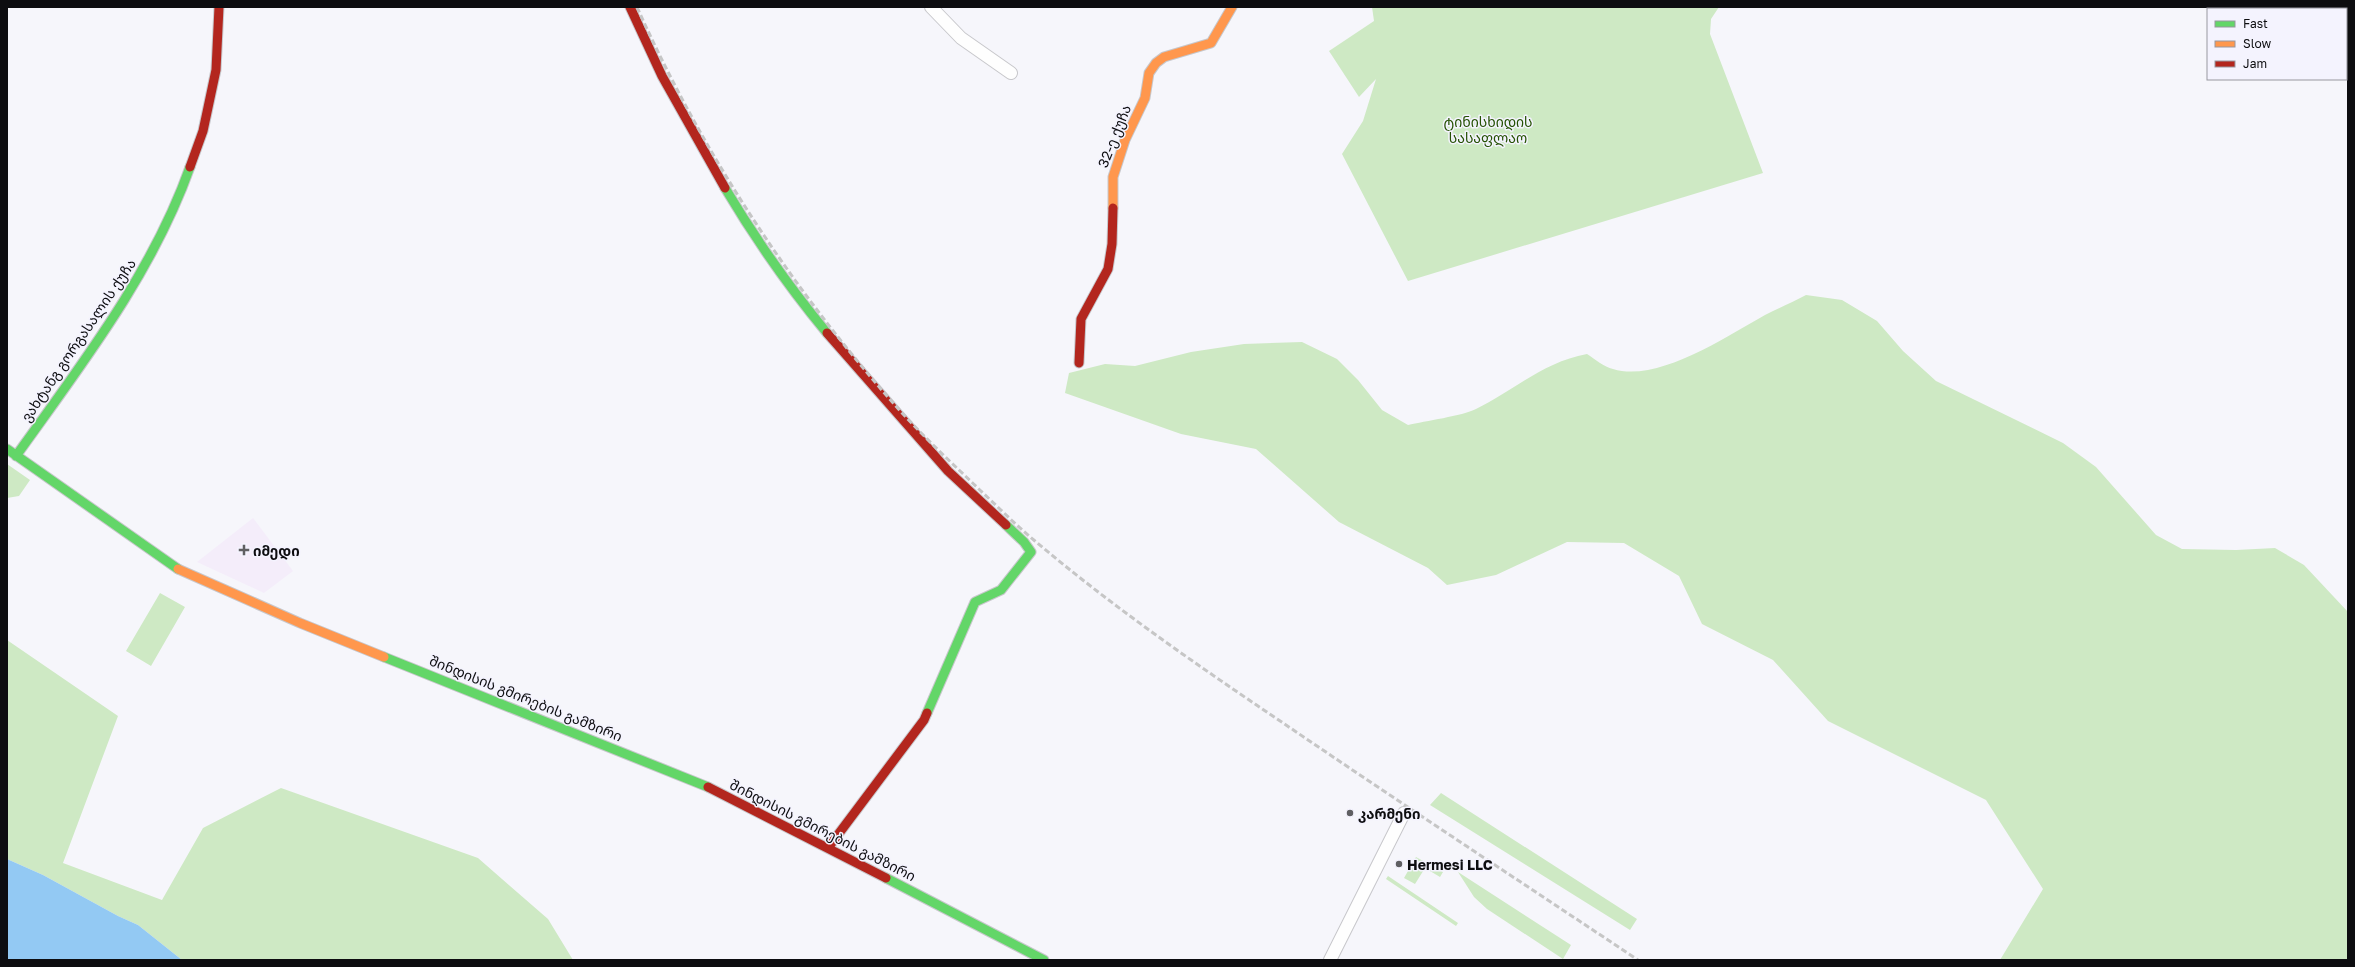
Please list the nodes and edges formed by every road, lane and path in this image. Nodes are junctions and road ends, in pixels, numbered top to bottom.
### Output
1 (219, 7) edge
2 (632, 7) edge
3 (931, 7) edge
4 (1232, 7) edge
5 (1011, 73) dead end
6 (1079, 363) dead end
7 (7, 449) edge
8 (16, 456) junction
9 (1404, 813) dead end
10 (828, 848) junction
11 (1044, 960) edge
12 (1330, 960) edge

1 - 8 street, ვახტანგ გორგასალის ქუჩა
2 - 10 street
3 - 5 street
4 - 6 street, 32-ე ქუჩა
7 - 8 street, შინდისის გმირების გამზირი
8 - 10 street, შინდისის გმირების გამზირი
9 - 12 street
10 - 11 street, შინდისის გმირების გამზირი

